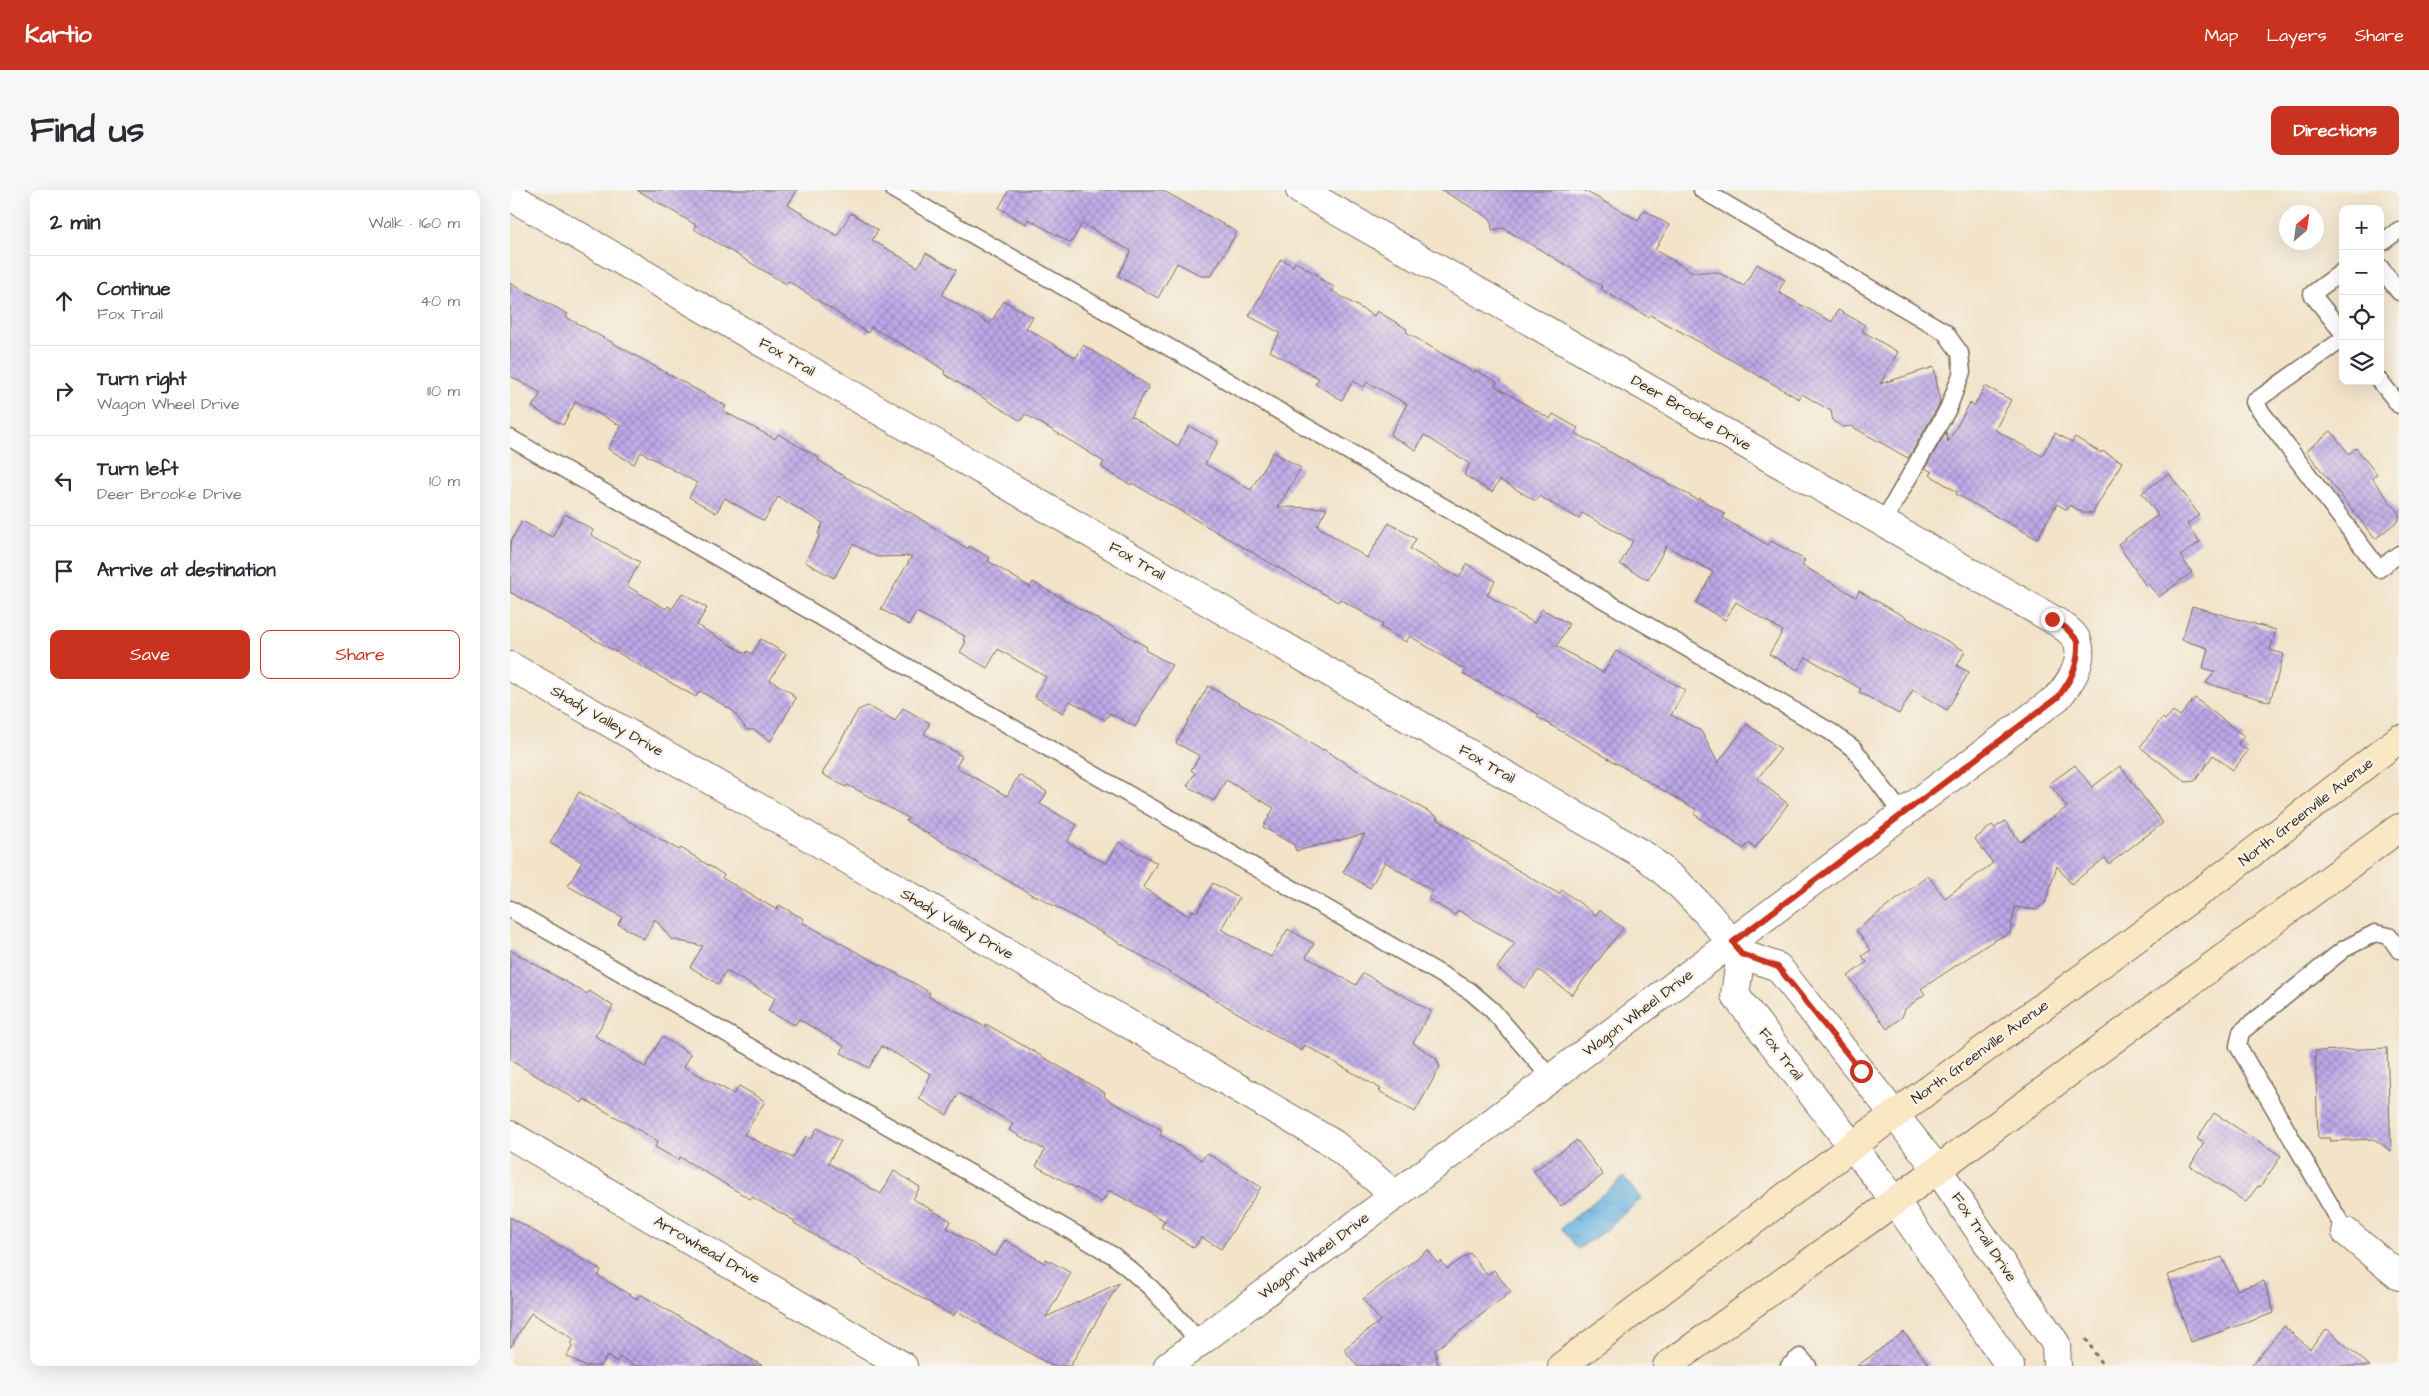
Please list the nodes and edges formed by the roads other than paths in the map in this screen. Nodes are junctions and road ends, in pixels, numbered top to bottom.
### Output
1 (894, 190) edge
2 (1300, 190) edge
3 (1702, 190) edge
4 (510, 196) edge
5 (2399, 230) edge
6 (2384, 241) edge
7 (2384, 272) edge
8 (2339, 274) edge
9 (2399, 292) edge
10 (2339, 327) edge
11 (2342, 340) edge
12 (2383, 385) edge
13 (2399, 405) edge
14 (510, 438) edge
15 (1884, 522) junction
16 (2399, 554) edge
17 (2078, 641) joint
18 (510, 666) edge
19 (2399, 739) edge
20 (1902, 814) junction
21 (2399, 828) edge
22 (510, 908) edge
23 (1737, 948) junction
24 (2399, 950) edge
25 (1551, 1078) junction
26 (1896, 1114) junction
27 (510, 1135) edge
28 (1852, 1146) junction
29 (1938, 1170) junction
30 (1395, 1195) junction
31 (1895, 1201) junction
32 (2346, 1232) joint
33 (2399, 1276) edge
34 (1200, 1342) junction
35 (903, 1366) edge
36 (1168, 1366) edge
37 (1562, 1366) edge
38 (1667, 1366) edge
39 (1789, 1366) edge
40 (1808, 1366) edge
41 (2010, 1366) edge
42 (2057, 1366) edge

1 - 20 lane
2 - 15 street, Deer Brooke Drive
3 - 15 lane
4 - 23 street, Fox Trail
5 - 6 lane
7 - 9 lane
8 - 10 lane
11 - 16 lane
12 - 13 lane
14 - 25 lane
15 - 17 street, Deer Brooke Drive
17 - 20 street, Wagon Wheel Drive
18 - 30 street, Shady Valley Drive
19 - 26 main road, North Greenville Avenue
20 - 23 street, Wagon Wheel Drive
21 - 29 main road
22 - 34 lane
23 - 25 street, Wagon Wheel Drive
23 - 26 street, Fox Trail
23 - 28 street, Fox Trail
24 - 32 lane
25 - 30 street, Wagon Wheel Drive
26 - 28 main road, North Greenville Avenue
26 - 29 street, Fox Trail Drive
27 - 35 street, Arrowhead Drive
28 - 31 street
28 - 37 main road, North Greenville Avenue
29 - 31 main road
29 - 42 street, Fox Trail Drive
30 - 34 street, Wagon Wheel Drive
31 - 38 main road
31 - 41 street
32 - 33 street
34 - 36 street, Wagon Wheel Drive
39 - 40 lane

